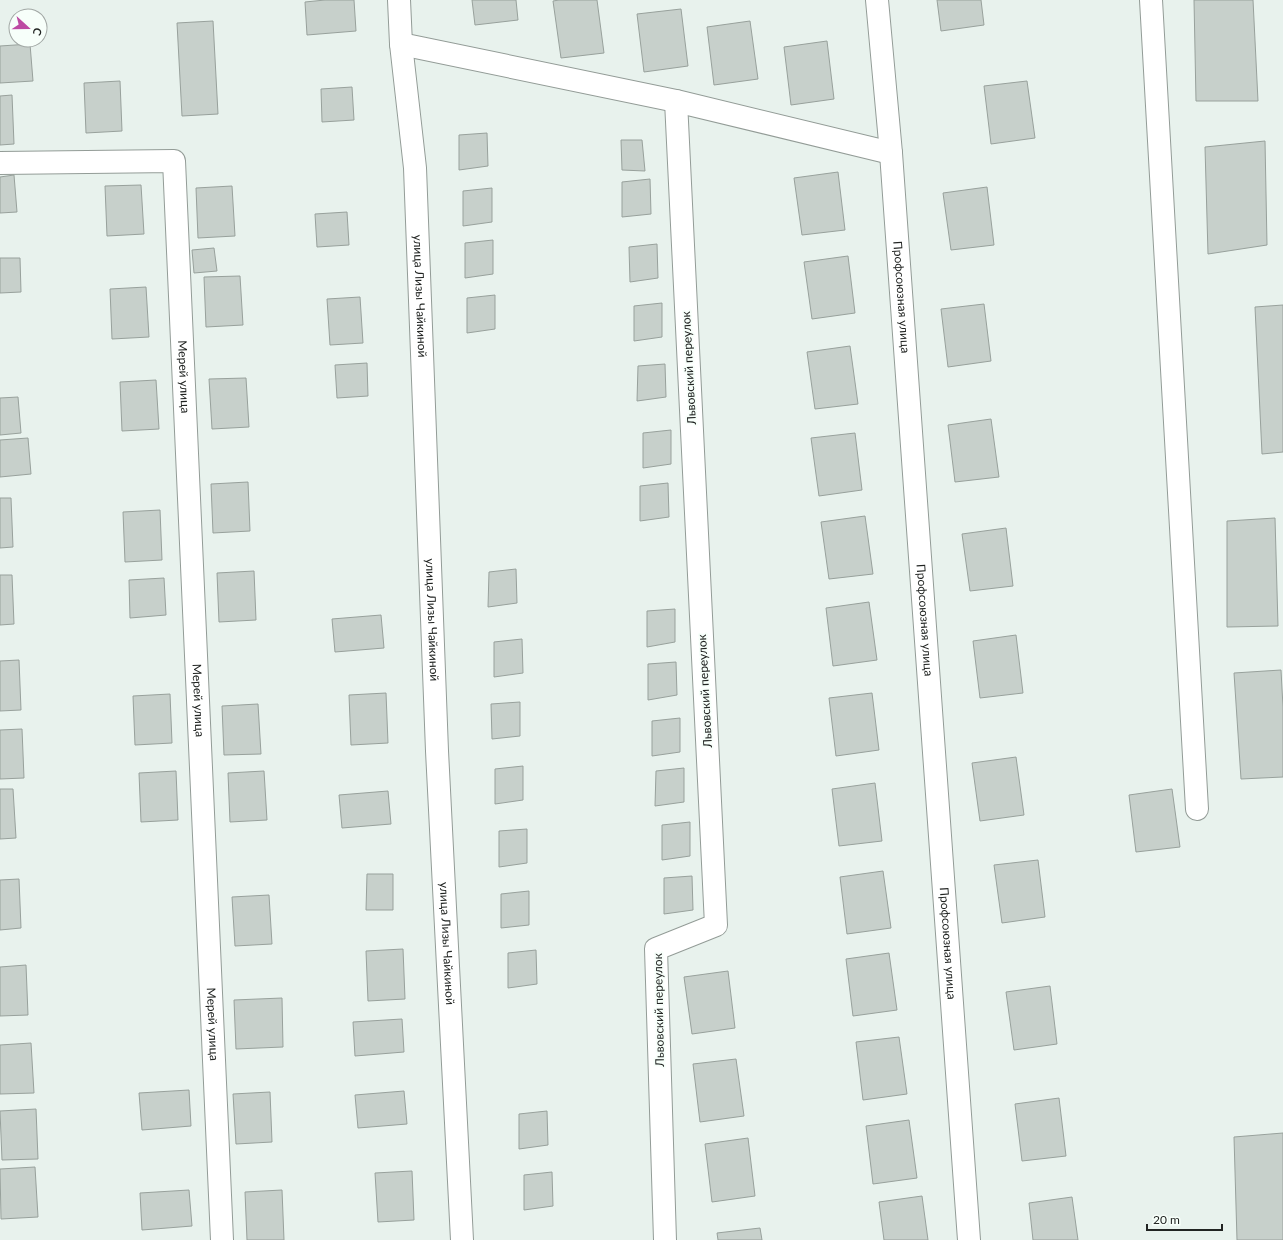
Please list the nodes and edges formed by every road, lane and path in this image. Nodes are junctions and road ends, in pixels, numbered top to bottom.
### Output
1 (399, 0) edge
2 (877, 0) edge
3 (1151, 0) edge
4 (401, 44) junction
5 (676, 101) junction
6 (891, 153) junction
7 (0, 163) edge
8 (1196, 809) dead end
9 (222, 1240) edge
10 (462, 1240) edge
11 (665, 1240) edge
12 (969, 1240) edge

1 - 4 street, улица Лизы Чайкиной
2 - 6 street, Профсоюзная улица
3 - 8 street
4 - 5 street
4 - 10 street, улица Лизы Чайкиной
5 - 6 street
5 - 11 street, Львовский переулок
6 - 12 street, Профсоюзная улица
7 - 9 street, Мерей улица

